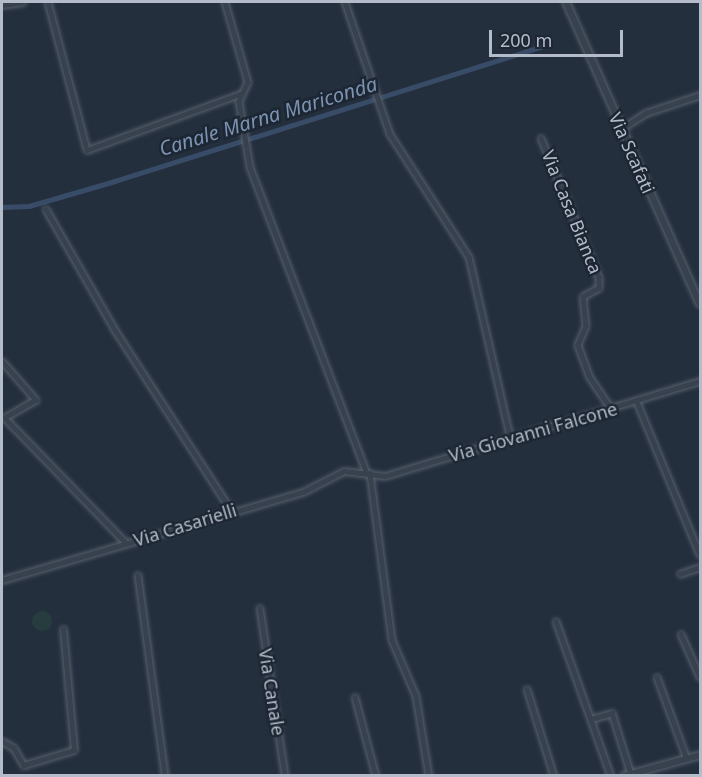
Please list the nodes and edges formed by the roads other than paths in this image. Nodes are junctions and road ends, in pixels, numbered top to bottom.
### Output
1 (23, 2) edge
2 (48, 2) edge
3 (225, 2) edge
4 (345, 2) edge
5 (566, 2) edge
6 (2, 5) edge
7 (243, 93) junction
8 (700, 95) edge
9 (621, 129) junction
10 (541, 138) dead end
11 (46, 209) dead end
12 (700, 304) edge
13 (2, 361) edge
14 (700, 381) edge
15 (637, 402) junction
16 (612, 409) junction
17 (511, 440) junction
18 (368, 472) junction
19 (231, 510) junction
20 (126, 543) junction
21 (700, 555) edge
22 (700, 567) edge
23 (680, 574) dead end
24 (138, 575) dead end
25 (2, 580) edge
26 (260, 608) dead end
27 (556, 621) dead end
28 (63, 629) dead end
29 (681, 634) dead end
30 (657, 677) dead end
31 (700, 677) edge
32 (527, 689) dead end
33 (355, 697) dead end
34 (591, 719) junction
35 (2, 741) edge
36 (700, 755) edge
37 (687, 759) junction
38 (631, 774) junction
39 (165, 776) edge
40 (285, 776) edge
41 (376, 776) edge
42 (429, 776) edge
43 (554, 776) edge
44 (610, 776) edge
45 (624, 776) edge

1 - 6 street
2 - 7 street
3 - 7 street
4 - 17 street
5 - 9 street, Via Scafati
7 - 18 street
8 - 9 street
9 - 12 street, Via Scafati
10 - 16 street, Via Casa Bianca
11 - 19 street
13 - 20 street
14 - 15 street, Via Giovanni Falcone
15 - 16 street, Via Giovanni Falcone
15 - 21 street
16 - 17 street, Via Giovanni Falcone
17 - 18 street, Via Giovanni Falcone
18 - 19 street, Via Casarielli
18 - 42 street
19 - 20 street, Via Casarielli
20 - 25 street, Via Casarielli
22 - 23 street
24 - 39 street
26 - 40 street, Via Canale
27 - 34 street
28 - 35 street
29 - 31 street
30 - 37 street
32 - 43 street
33 - 41 street
34 - 38 street
34 - 44 street
36 - 37 street
37 - 38 street
38 - 45 street

